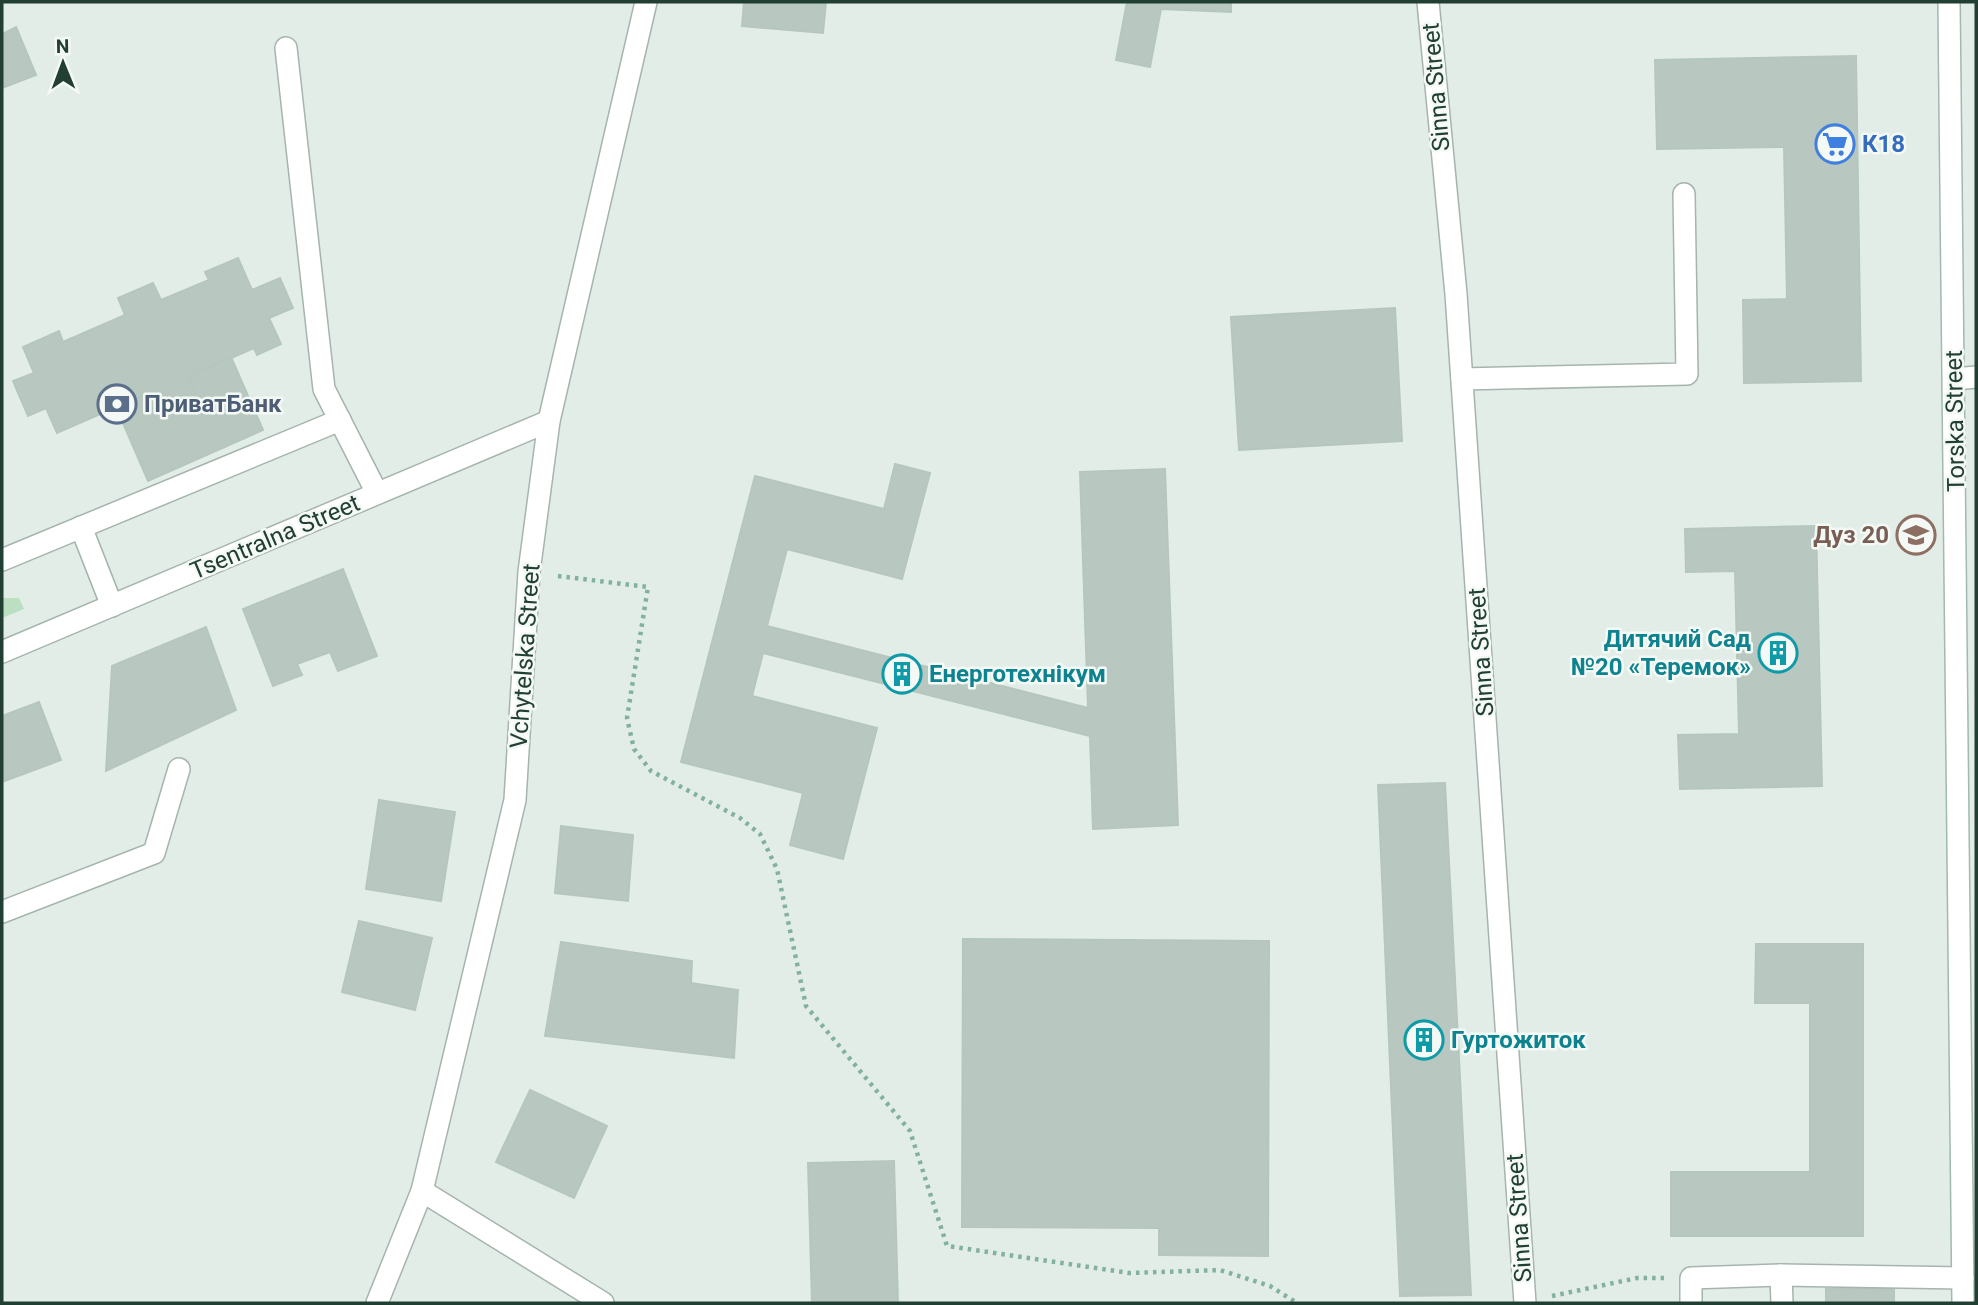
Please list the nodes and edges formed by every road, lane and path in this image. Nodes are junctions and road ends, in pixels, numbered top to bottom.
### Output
1 (646, 2) edge
2 (1429, 2) edge
3 (1949, 2) edge
4 (286, 48) dead end
5 (1684, 194) dead end
6 (1966, 378) edge
7 (1462, 379) junction
8 (340, 421) junction
9 (549, 421) junction
10 (377, 493) junction
11 (81, 527) junction
12 (2, 560) edge
13 (529, 572) junction
14 (112, 606) junction
15 (2, 652) edge
16 (179, 769) dead end
17 (2, 912) edge
18 (422, 1191) junction
19 (1782, 1275) junction
20 (1691, 1278) junction
21 (1963, 1278) junction
22 (1525, 1302) edge
23 (377, 1303) edge
24 (603, 1303) edge
25 (1297, 1303) edge
26 (1691, 1303) edge
27 (1782, 1303) edge
28 (1963, 1303) edge

1 - 9 street, Vchytelska Street
2 - 7 street, Sinna Street
3 - 6 street, Torska Street
4 - 8 street
5 - 7 street
6 - 21 street, Torska Street
7 - 22 street, Sinna Street
8 - 10 street
8 - 11 street
9 - 10 street, Tsentralna Street
9 - 13 street, Vchytelska Street
10 - 14 street, Tsentralna Street
11 - 12 street
11 - 14 street
13 - 18 street, Vchytelska Street
13 - 25 path
14 - 15 street, Tsentralna Street
16 - 17 street
18 - 23 street, Vchytelska Street
18 - 24 street
19 - 20 street
19 - 21 street
19 - 27 street
20 - 22 path
20 - 26 street
21 - 28 street, Torska Street

